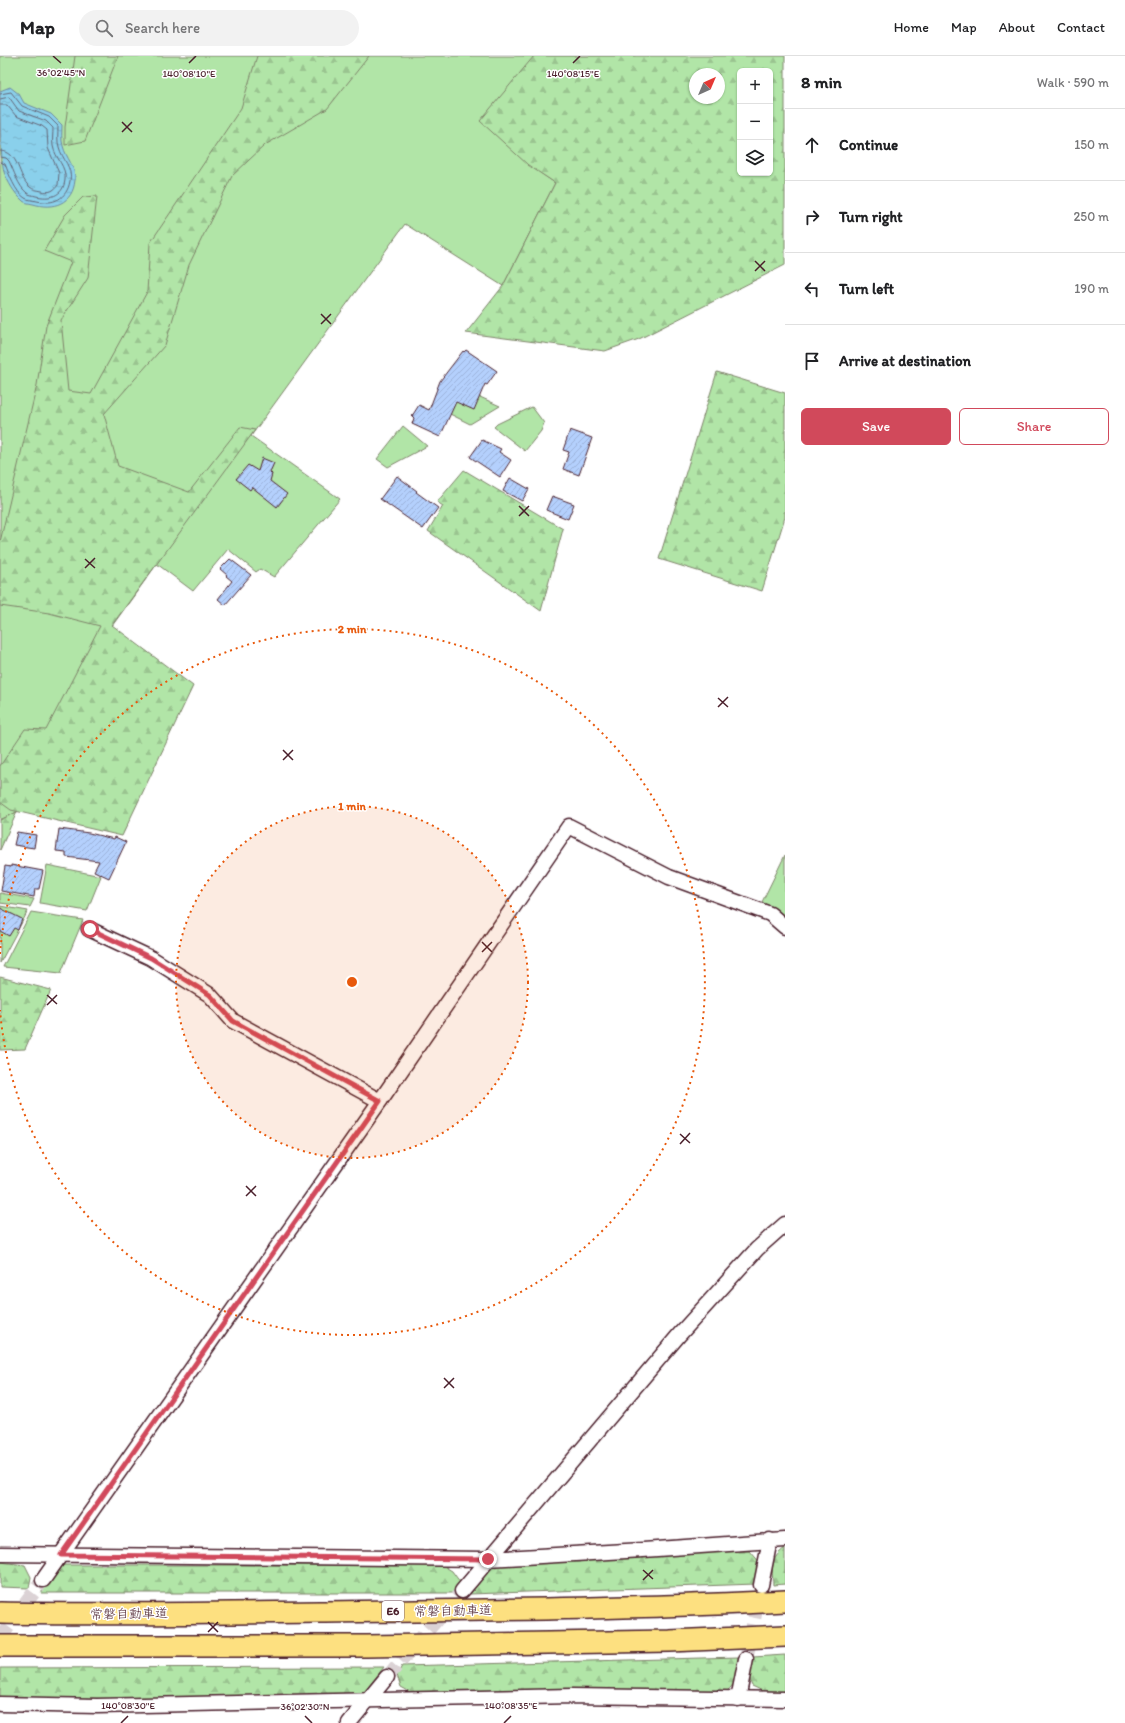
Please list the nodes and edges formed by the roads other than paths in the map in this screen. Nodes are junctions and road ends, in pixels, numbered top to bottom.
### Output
1 (785, 927) edge
2 (90, 929) dead end
3 (380, 1101) junction
4 (785, 1224) edge
5 (770, 1540) junction
6 (785, 1540) edge
7 (0, 1554) edge
8 (61, 1555) junction
9 (488, 1559) junction
10 (43, 1580) tunnel mouth
11 (761, 1585) tunnel mouth
12 (462, 1591) tunnel mouth
13 (785, 1601) edge
14 (0, 1613) edge
15 (785, 1636) edge
16 (1, 1646) edge
17 (746, 1659) tunnel mouth
18 (386, 1677) tunnel mouth
19 (738, 1699) junction
20 (785, 1699) edge
21 (368, 1702) junction
22 (0, 1704) edge
23 (349, 1723) edge

1 - 3 street
2 - 3 street
3 - 8 street
4 - 9 street
5 - 6 street
5 - 9 street
5 - 11 street
7 - 8 street
8 - 9 street
8 - 10 street
9 - 12 street
13 - 14 highway, 常磐自動車道 / E6
15 - 16 highway
17 - 19 street
18 - 21 street
19 - 20 street
19 - 21 street
21 - 22 street
21 - 23 street

